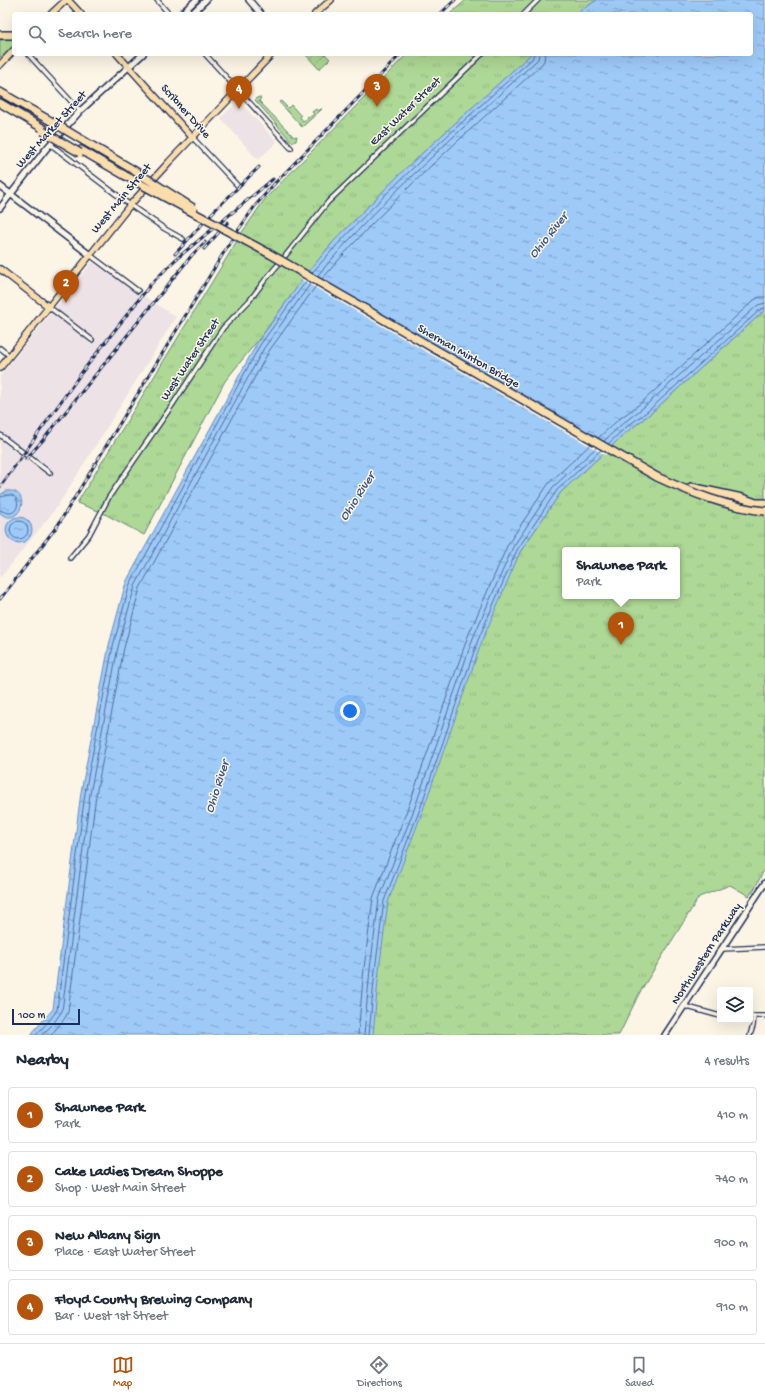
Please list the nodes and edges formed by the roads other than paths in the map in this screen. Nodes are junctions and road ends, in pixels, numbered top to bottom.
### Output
1 (67, 0) edge
2 (157, 0) edge
3 (196, 0) edge
4 (206, 0) edge
5 (249, 0) edge
6 (330, 0) edge
7 (538, 0) edge
8 (53, 12) edge
9 (79, 12) edge
10 (167, 12) edge
11 (182, 12) edge
12 (193, 12) edge
13 (259, 12) edge
14 (317, 12) edge
15 (526, 12) edge
16 (0, 35) edge
17 (12, 35) edge
18 (12, 52) edge
19 (30, 56) edge
20 (119, 56) edge
21 (140, 56) edge
22 (207, 56) edge
23 (270, 56) edge
24 (480, 56) edge
25 (0, 65) edge
26 (128, 67) junction
27 (238, 90) junction
28 (0, 92) edge
29 (0, 103) edge
30 (429, 104) junction
31 (0, 107) edge
32 (80, 111) junction
33 (429, 111) dead end
34 (43, 130) junction
35 (192, 137) junction
36 (50, 144) junction
37 (291, 148) dead end
38 (123, 176) junction
39 (237, 185) dead end
40 (346, 185) joint
41 (0, 186) edge
42 (11, 194) junction
43 (130, 205) junction
44 (0, 208) edge
45 (183, 239) dead end
46 (90, 255) junction
47 (0, 269) edge
48 (138, 291) dead end
49 (49, 307) junction
50 (92, 340) dead end
51 (0, 348) edge
52 (10, 356) junction
53 (0, 368) edge
54 (0, 435) edge
55 (50, 473) dead end
56 (765, 503) edge
57 (765, 513) edge
58 (70, 558) dead end
59 (765, 883) edge
60 (765, 947) edge
61 (722, 949) junction
62 (684, 1006) junction
63 (717, 1015) edge
64 (753, 1016) edge
65 (765, 1016) edge
66 (753, 1023) edge
67 (665, 1035) edge
68 (750, 1035) edge

1 - 8 main road
1 - 9 main road
2 - 10 street
3 - 11 street
4 - 12 street
5 - 13 street
6 - 14 main road
7 - 15 street
16 - 17 highway
18 - 25 main road
19 - 32 street
20 - 26 main road, Scribner Drive
21 - 26 street, West Market Street
22 - 27 street
23 - 27 main road, West Main Street
24 - 30 street, East Water Street
26 - 32 street, West Market Street
26 - 35 main road, Scribner Drive
27 - 35 main road, West Main Street
27 - 37 street
28 - 56 highway, Sherman Minton Bridge, bridge
29 - 34 highway
30 - 33 street
30 - 40 street, East Water Street
31 - 34 highway
32 - 36 street, West Market Street
34 - 38 highway, bridge
35 - 39 street, Scribner Drive
35 - 43 main road, West Main Street
36 - 42 street, West Market Street
36 - 43 street
38 - 57 highway, bridge
38 - 57 highway, Sherman Minton Bridge, bridge
40 - 58 street, West Water Street
41 - 42 street
42 - 44 street, West Market Street
42 - 46 street
43 - 45 street
43 - 46 main road, West Main Street
46 - 48 street
46 - 49 main road, West Main Street
47 - 49 main road
49 - 50 street
49 - 52 main road, West Main Street
51 - 52 street
52 - 53 main road, West Main Street
54 - 55 street
59 - 61 street, Northwestern Parkway
60 - 61 street
61 - 62 street, Northwestern Parkway
62 - 63 street
62 - 67 street, Northwestern Parkway
64 - 65 street
66 - 68 street

